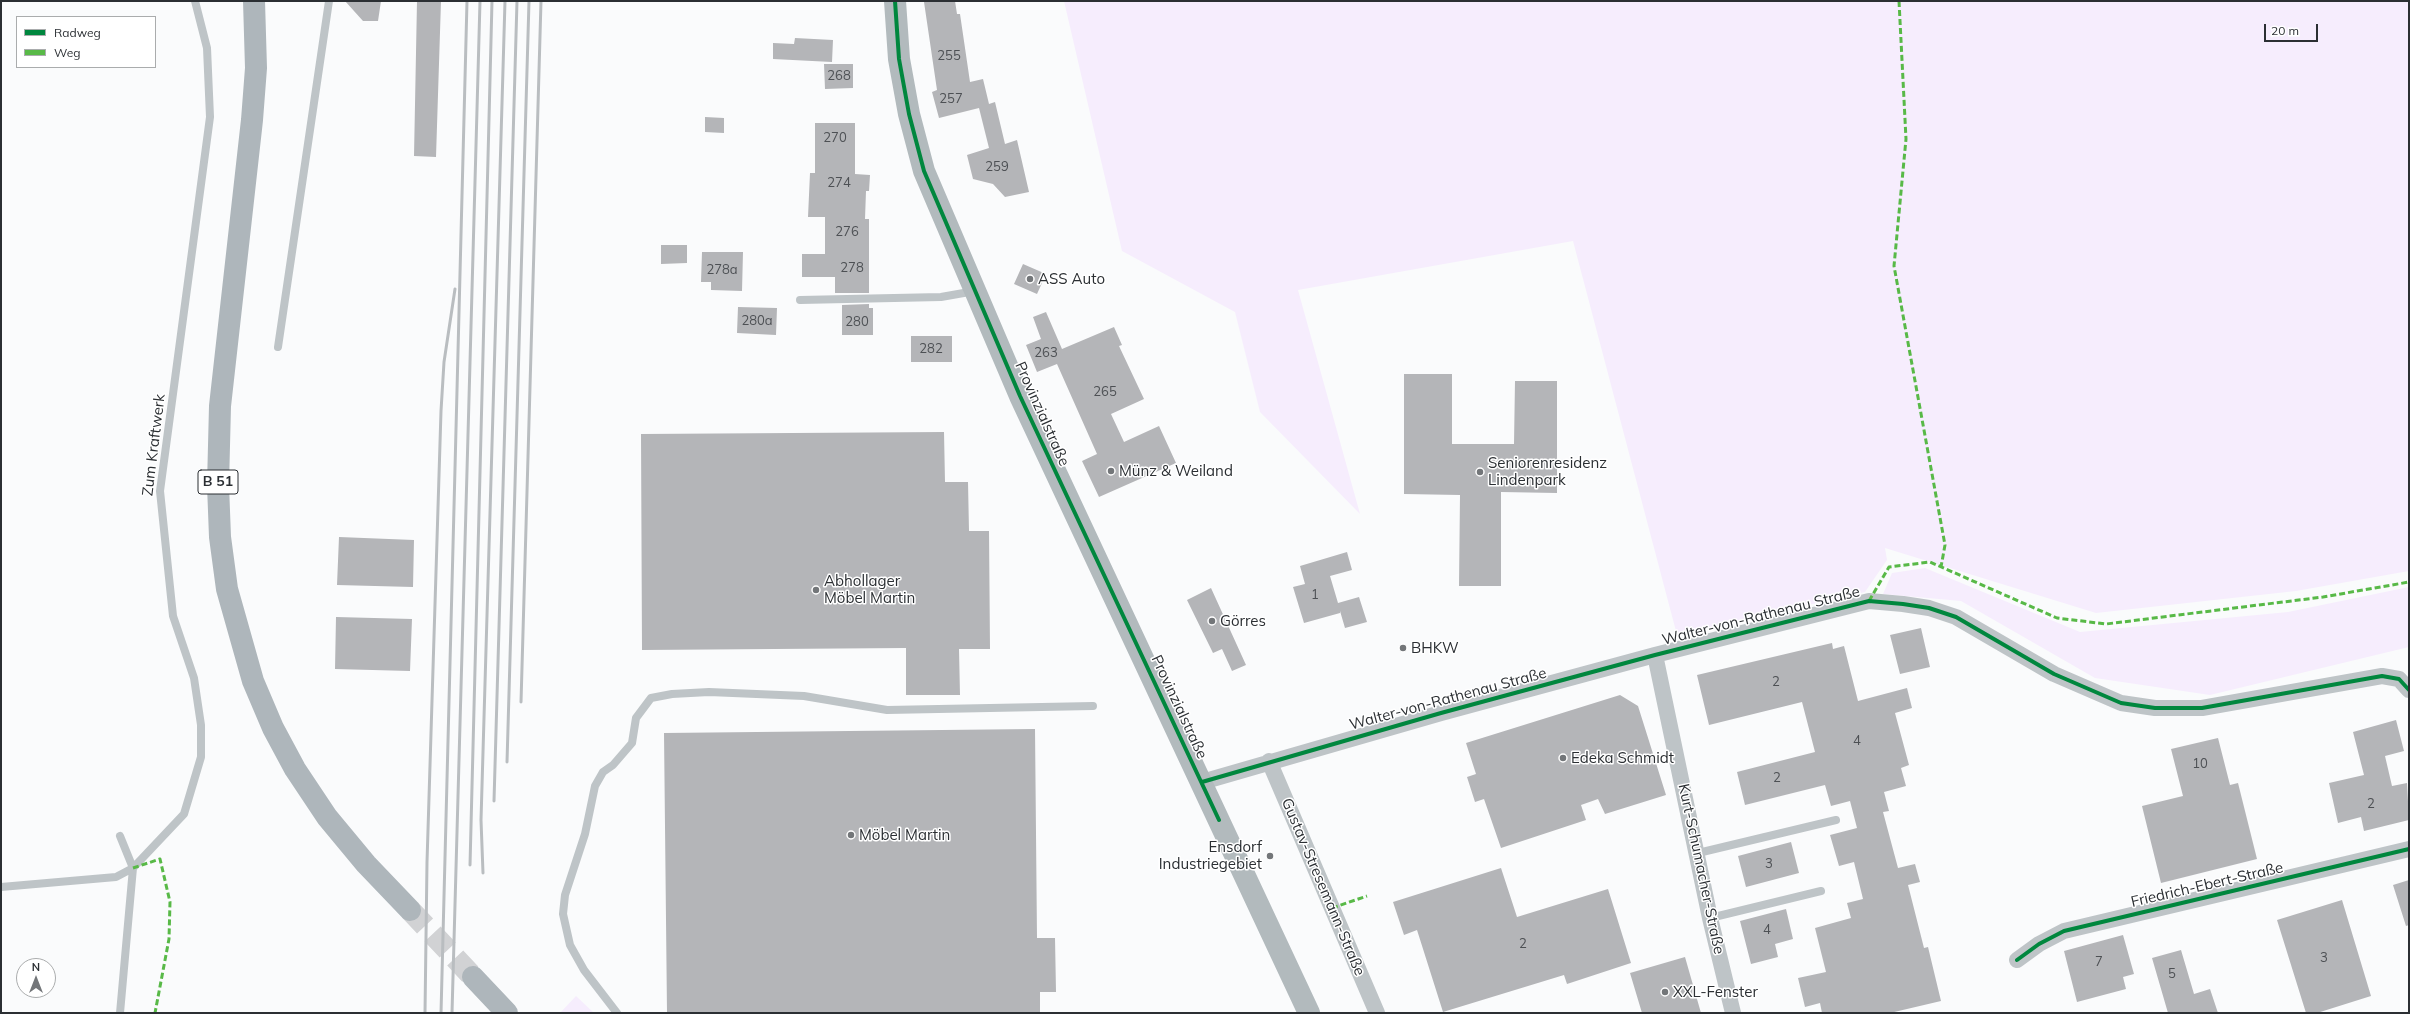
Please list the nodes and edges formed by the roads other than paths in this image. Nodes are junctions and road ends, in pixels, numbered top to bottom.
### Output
1 (195, 1) edge
2 (254, 1) edge
3 (329, 1) edge
4 (895, 1) edge
5 (975, 291) junction
6 (800, 300) dead end
7 (278, 347) dead end
8 (1655, 655) junction
9 (2409, 690) edge
10 (1094, 706) dead end
11 (1269, 761) junction
12 (1202, 782) junction
13 (1836, 820) dead end
14 (120, 836) dead end
15 (2409, 849) edge
16 (1698, 853) junction
17 (133, 868) junction
18 (1, 887) edge
19 (1821, 891) dead end
20 (410, 910) tunnel mouth
21 (1710, 918) junction
22 (2017, 960) dead end
23 (473, 977) tunnel mouth
24 (120, 1013) edge
25 (507, 1013) edge
26 (618, 1013) edge
27 (1309, 1013) edge
28 (1377, 1013) edge
29 (1733, 1013) edge

1 - 17 lane, Zum Kraftwerk
2 - 20 highway, B 51
3 - 7 lane
4 - 5 main road, Provinzialstraße
5 - 6 lane
5 - 12 main road, Provinzialstraße
8 - 9 street, Walter-von-Rathenau Straße
8 - 11 street, Walter-von-Rathenau Straße
8 - 16 street, Kurt-Schumacher-Straße
10 - 26 lane
11 - 12 street, Walter-von-Rathenau Straße
11 - 28 street, Gustav-Stresemann-Straße
12 - 27 main road, Provinzialstraße
13 - 16 lane
14 - 17 lane
15 - 22 street, Friedrich-Ebert-Straße
16 - 21 street, Kurt-Schumacher-Straße
17 - 18 lane, Zum Kraftwerk
17 - 24 lane
19 - 21 lane
21 - 29 street, Kurt-Schumacher-Straße
23 - 25 highway

